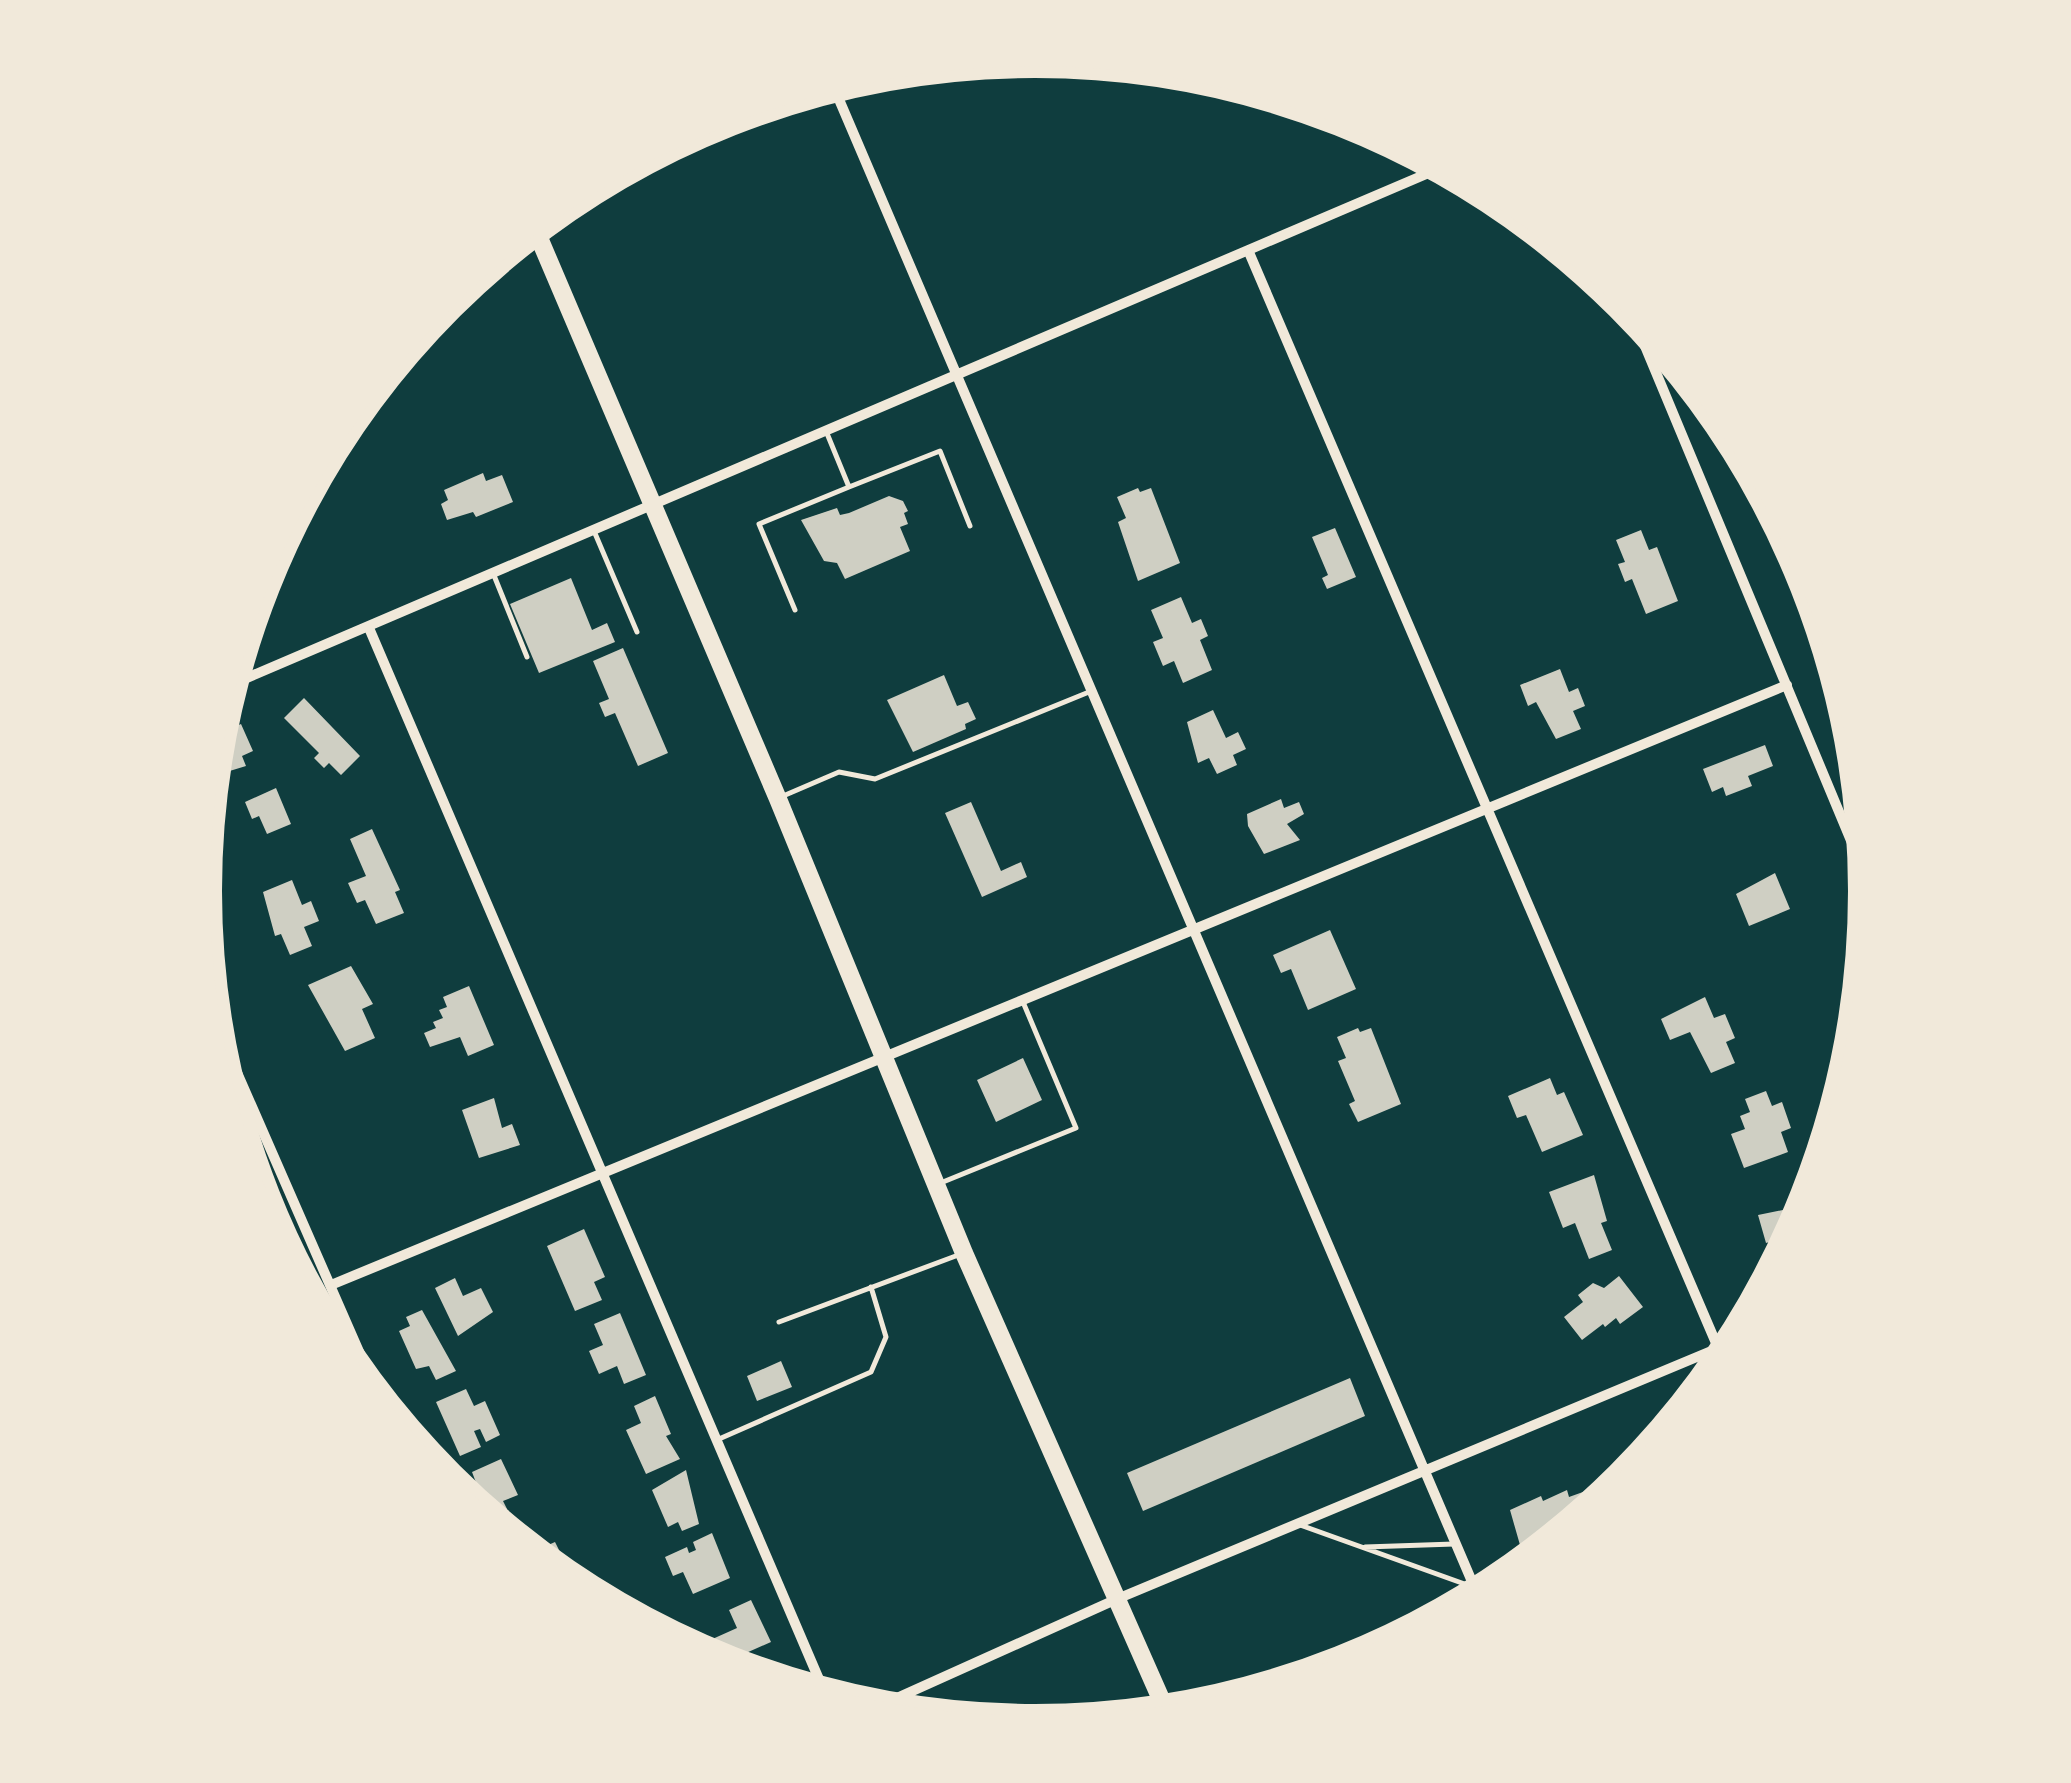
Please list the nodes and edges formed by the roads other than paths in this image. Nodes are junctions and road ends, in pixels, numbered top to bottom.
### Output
1 (838, 97) edge
2 (1428, 173) edge
3 (540, 240) edge
4 (1248, 250) junction
5 (1644, 343) edge
6 (958, 377) junction
7 (826, 431) junction
8 (848, 487) junction
9 (650, 504) junction
10 (970, 526) dead end
11 (593, 528) junction
12 (492, 573) junction
13 (795, 610) dead end
14 (369, 628) junction
15 (637, 632) dead end
16 (527, 657) dead end
17 (244, 679) edge
18 (1787, 685) junction
19 (1092, 691) junction
20 (778, 798) junction
21 (1488, 808) junction
22 (1853, 845) edge
23 (1194, 931) junction
24 (1023, 1001) junction
25 (882, 1058) junction
26 (236, 1069) edge
27 (601, 1177) junction
28 (936, 1185) junction
29 (964, 1252) junction
30 (332, 1286) junction
31 (870, 1287) junction
32 (779, 1322) dead end
33 (1718, 1343) edge
34 (1714, 1349) edge
35 (362, 1357) edge
36 (716, 1441) junction
37 (1425, 1470) junction
38 (1297, 1524) junction
39 (1457, 1544) junction
40 (1362, 1547) junction
41 (1473, 1583) edge
42 (1465, 1588) edge
43 (1117, 1599) junction
44 (820, 1682) edge
45 (897, 1698) edge
46 (1161, 1700) edge

1 - 6 street
2 - 4 street
3 - 9 main road
4 - 6 street
4 - 21 street
5 - 18 street
6 - 7 street
6 - 19 street
7 - 8 lane
7 - 9 street
8 - 10 lane
8 - 13 lane
9 - 11 street
9 - 20 main road
11 - 12 street
11 - 15 lane
12 - 14 street
12 - 16 lane
14 - 17 street
14 - 27 street
18 - 21 street
18 - 22 street
19 - 20 lane
19 - 23 street
20 - 25 main road
21 - 23 street
21 - 33 street
23 - 24 street
23 - 37 street
24 - 25 street
24 - 28 lane
25 - 27 street
25 - 28 main road
26 - 30 street
27 - 30 street
27 - 36 street
28 - 29 main road
29 - 31 lane
29 - 43 main road
30 - 35 street
31 - 32 lane
31 - 36 lane
34 - 37 street
36 - 44 street
37 - 38 street
37 - 39 street
38 - 40 lane
38 - 43 street
39 - 40 lane
39 - 41 street
40 - 42 lane
43 - 45 street
43 - 46 main road

